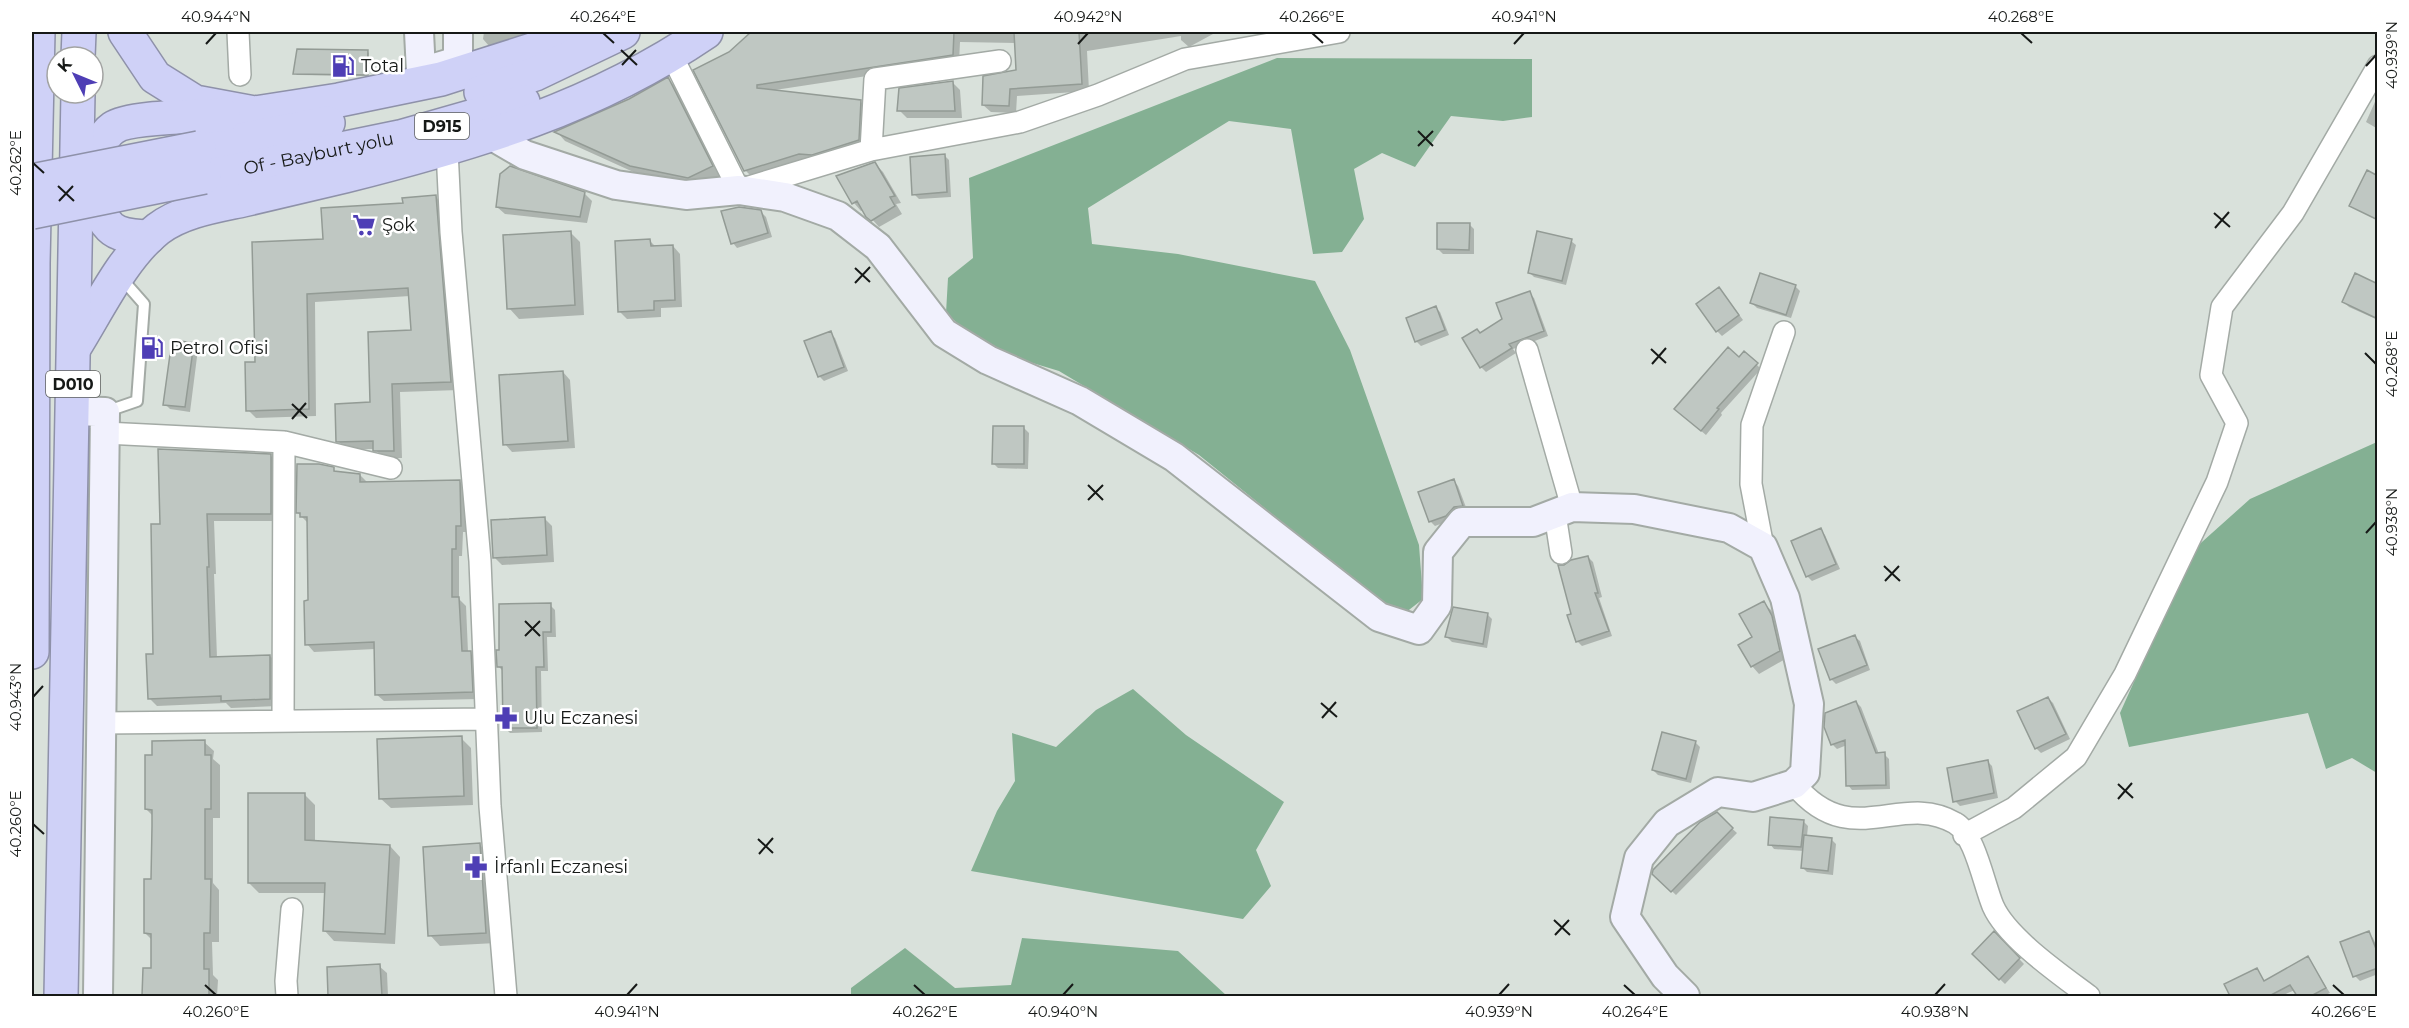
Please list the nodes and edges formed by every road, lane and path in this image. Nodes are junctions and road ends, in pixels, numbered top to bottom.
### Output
1 (38, 32) edge
2 (125, 32) edge
3 (238, 32) edge
4 (419, 32) edge
5 (458, 32) edge
6 (565, 32) edge
7 (623, 32) edge
8 (706, 32) edge
9 (1339, 32) edge
10 (1299, 34) edge
11 (668, 43) edge
12 (1000, 61) dead end
13 (2378, 66) edge
14 (240, 75) dead end
15 (78, 105) edge
16 (255, 113) junction
17 (479, 128) junction
18 (447, 150) junction
19 (871, 150) junction
20 (201, 163) junction
21 (32, 181) edge
22 (739, 190) junction
23 (32, 212) edge
24 (149, 237) junction
25 (119, 276) junction
26 (1784, 332) dead end
27 (74, 349) junction
28 (1527, 350) dead end
29 (72, 411) junction
30 (105, 422) junction
31 (284, 442) junction
32 (391, 468) dead end
33 (33, 502) edge
34 (1563, 511) junction
35 (1763, 547) junction
36 (1561, 553) dead end
37 (32, 652) edge
38 (486, 719) junction
39 (283, 721) junction
40 (101, 723) junction
41 (1794, 784) junction
42 (1964, 835) junction
43 (292, 909) dead end
44 (62, 996) edge
45 (98, 996) edge
46 (287, 996) edge
47 (506, 996) edge
48 (1685, 996) edge
49 (2089, 996) edge

1 - 33 highway, D010
2 - 16 highway
3 - 14 street
4 - 5 street
6 - 16 highway
7 - 20 highway, Of - Bayburt yolu / D915
8 - 11 highway
9 - 10 street
10 - 19 street
11 - 17 highway
11 - 22 street
12 - 19 street
13 - 42 street
15 - 27 highway, D010
16 - 24 highway
17 - 18 highway
17 - 20 highway, Of - Bayburt yolu / D915
17 - 22 street
18 - 24 highway
18 - 38 street
19 - 22 street
20 - 21 highway, bridge
20 - 23 highway, bridge
22 - 34 street
24 - 25 highway
25 - 27 highway
25 - 30 lane
26 - 35 street
27 - 29 highway, D010
28 - 34 street
29 - 30 street
29 - 44 highway, D010
30 - 31 street
30 - 40 street
31 - 32 street
31 - 39 street
33 - 37 highway, D010
34 - 35 street
34 - 36 street
35 - 41 street
38 - 39 street
38 - 47 street
39 - 40 street
40 - 45 street
41 - 42 street
41 - 48 street
42 - 49 street
43 - 46 street

